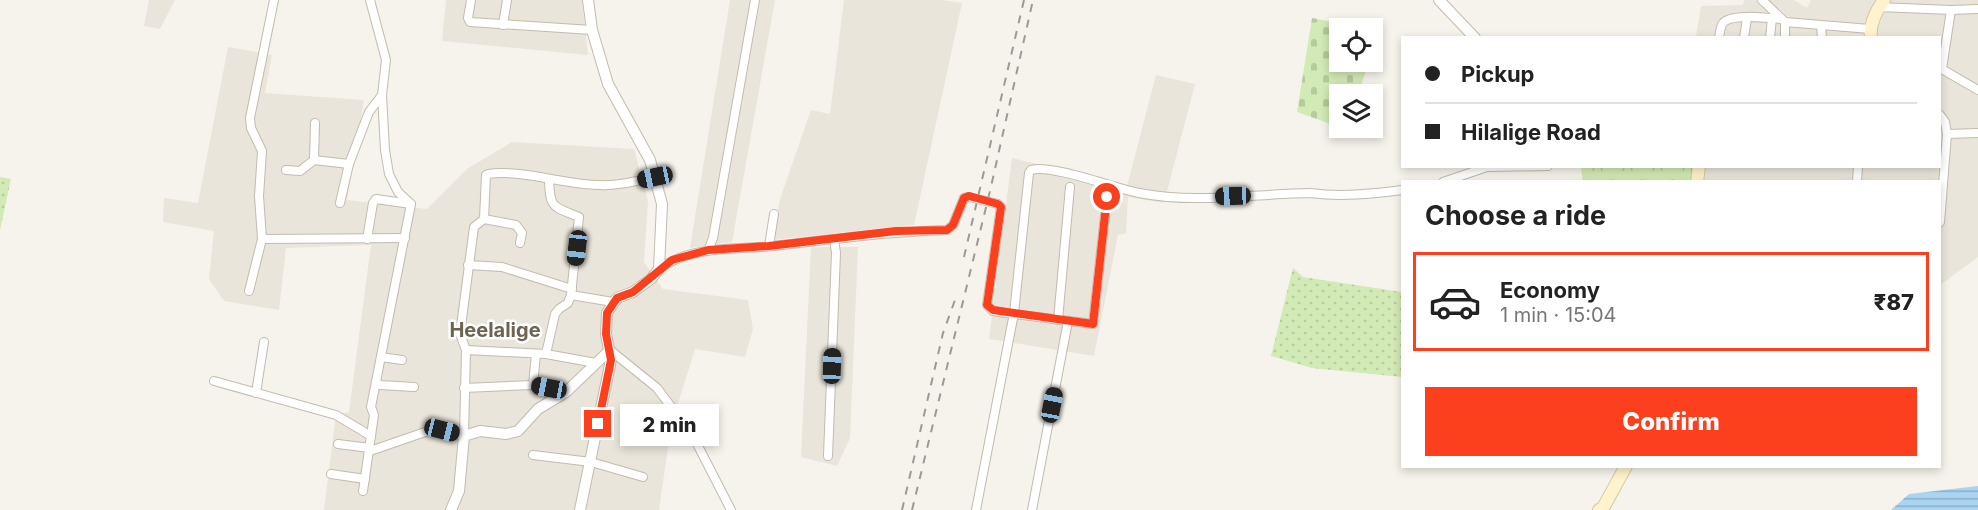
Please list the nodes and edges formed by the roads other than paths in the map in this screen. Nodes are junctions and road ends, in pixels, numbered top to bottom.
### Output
1 (274, 0) edge
2 (370, 0) edge
3 (471, 0) edge
4 (507, 0) edge
5 (588, 0) edge
6 (755, 0) edge
7 (1439, 0) edge
8 (1762, 0) edge
9 (1881, 4) edge
10 (1978, 9) edge
11 (1951, 10) junction
12 (1747, 18) junction
13 (1780, 20) junction
14 (503, 25) junction
15 (1821, 26) junction
16 (592, 30) junction
17 (1871, 33) edge
18 (1473, 36) edge
19 (1720, 36) edge
20 (1744, 36) edge
21 (1771, 36) edge
22 (1784, 36) edge
23 (1822, 36) edge
24 (1941, 68) edge
25 (1978, 90) edge
26 (382, 95) junction
27 (1941, 116) edge
28 (315, 123) dead end
29 (1978, 132) edge
30 (1947, 134) junction
31 (314, 160) junction
32 (350, 164) junction
33 (1484, 168) edge
34 (286, 170) dead end
35 (655, 177) junction
36 (549, 179) junction
37 (1449, 180) edge
38 (1070, 187) dead end
39 (1401, 190) edge
40 (1107, 197) dead end
41 (340, 203) dead end
42 (411, 204) junction
43 (1941, 209) edge
44 (774, 214) dead end
45 (484, 219) junction
46 (367, 238) junction
47 (405, 238) junction
48 (262, 239) junction
49 (834, 239) junction
50 (520, 243) dead end
51 (769, 246) junction
52 (708, 250) junction
53 (468, 265) junction
54 (659, 269) junction
55 (249, 291) dead end
56 (571, 292) junction
57 (613, 302) junction
58 (1014, 313) junction
59 (1058, 320) junction
60 (1068, 321) junction
61 (264, 342) dead end
62 (465, 350) junction
63 (610, 350) junction
64 (536, 354) junction
65 (546, 354) junction
66 (381, 357) junction
67 (402, 360) dead end
68 (596, 363) junction
69 (214, 381) dead end
70 (376, 382) junction
71 (533, 385) junction
72 (414, 387) dead end
73 (464, 388) junction
74 (566, 392) junction
75 (256, 393) junction
76 (371, 436) junction
77 (464, 436) junction
78 (338, 444) dead end
79 (370, 449) junction
80 (533, 455) dead end
81 (828, 456) dead end
82 (591, 462) junction
83 (1625, 468) edge
84 (331, 474) dead end
85 (643, 477) dead end
86 (365, 479) junction
87 (363, 491) dead end
88 (451, 510) edge
89 (579, 510) edge
90 (731, 510) edge
91 (976, 510) edge
92 (1032, 510) edge
93 (1599, 510) edge

1 - 48 street
2 - 26 street
3 - 14 street
4 - 14 street
5 - 16 street
6 - 52 street
7 - 18 street
8 - 13 street
9 - 11 street
9 - 17 main road
10 - 11 street
11 - 24 street
12 - 13 street
12 - 19 street
12 - 20 street
13 - 15 street
13 - 21 street
13 - 22 street
14 - 16 street
15 - 17 street
15 - 23 street
16 - 35 street
24 - 25 street
26 - 32 street
26 - 42 street
27 - 30 street
28 - 31 street
29 - 30 street
30 - 43 street
31 - 32 street
31 - 34 street
32 - 41 street
33 - 37 street
35 - 36 street
35 - 54 street
36 - 45 street
36 - 56 street
38 - 59 street
39 - 58 street
40 - 60 street
42 - 46 street
42 - 47 street
44 - 51 street
45 - 50 street
45 - 53 street
46 - 47 street
46 - 48 street
47 - 66 street
48 - 55 street
49 - 51 street
49 - 58 street, bridge
49 - 81 street
51 - 52 street
52 - 54 street
53 - 56 street
53 - 62 street
54 - 57 street
56 - 57 street
56 - 65 street
57 - 63 street
58 - 59 street
58 - 91 street
59 - 60 street
60 - 92 street
61 - 75 street
62 - 64 street
62 - 73 street
63 - 68 street
63 - 82 street
63 - 90 street
64 - 65 street
64 - 71 street
65 - 68 street
66 - 67 street
66 - 70 street
68 - 74 street
69 - 75 street
70 - 72 street
70 - 76 street
71 - 73 street
71 - 74 street
73 - 77 street
74 - 77 street
75 - 76 street
76 - 79 street
77 - 79 street
77 - 88 street
78 - 79 street
79 - 86 street
80 - 82 street
82 - 85 street
82 - 89 street
83 - 93 main road
84 - 86 street
86 - 87 street

